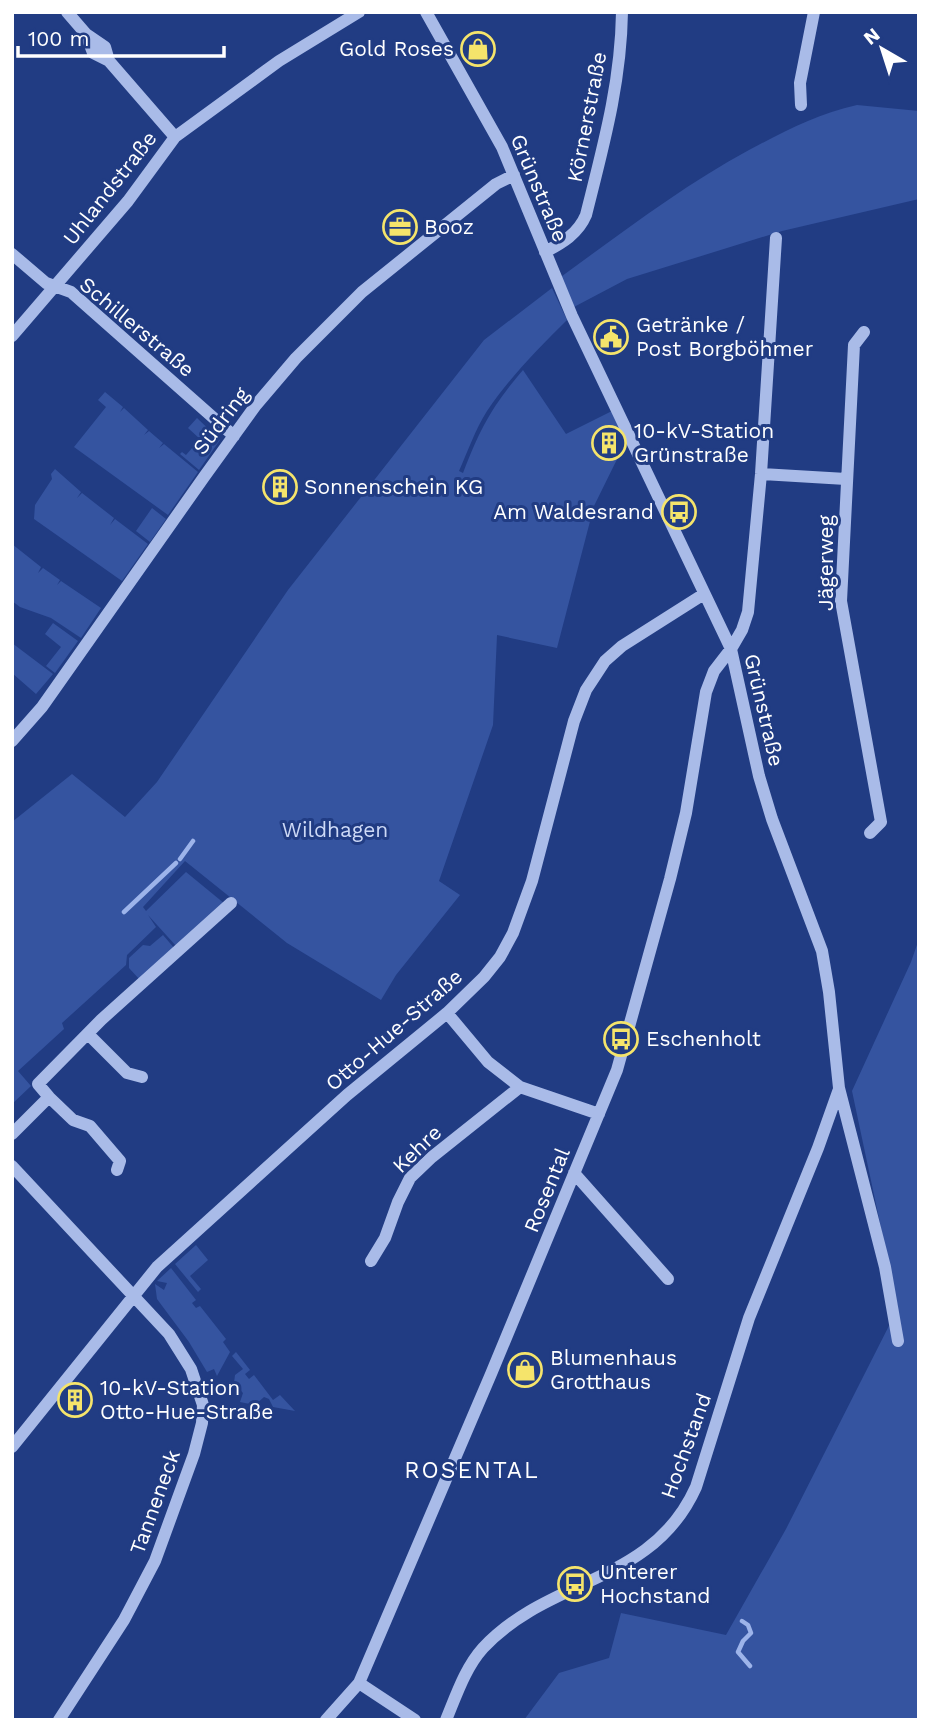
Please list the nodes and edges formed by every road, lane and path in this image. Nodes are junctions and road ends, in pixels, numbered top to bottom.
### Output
1 (67, 12) edge
2 (359, 12) edge
3 (426, 12) edge
4 (622, 12) edge
5 (814, 12) edge
6 (801, 105) dead end
7 (175, 136) junction
8 (514, 175) junction
9 (776, 239) dead end
10 (545, 252) junction
11 (12, 254) edge
12 (56, 286) junction
13 (864, 332) dead end
14 (12, 336) edge
15 (234, 436) junction
16 (761, 474) junction
17 (846, 479) junction
18 (704, 594) junction
19 (731, 649) junction
20 (12, 741) edge
21 (870, 833) dead end
22 (231, 903) dead end
23 (447, 1013) junction
24 (88, 1034) junction
25 (142, 1077) dead end
26 (520, 1087) junction
27 (839, 1088) junction
28 (49, 1097) junction
29 (599, 1114) junction
30 (12, 1134) edge
31 (12, 1166) edge
32 (117, 1170) dead end
33 (575, 1173) junction
34 (371, 1261) dead end
35 (668, 1279) dead end
36 (133, 1296) junction
37 (898, 1341) dead end
38 (12, 1447) edge
39 (359, 1683) junction
40 (59, 1720) edge
41 (326, 1720) edge
42 (415, 1720) edge
43 (446, 1720) edge

1 - 7 street
2 - 7 street, Uhlandstraße
3 - 8 street, Grünstraße
4 - 10 street, Körnerstraße
5 - 6 street
7 - 12 street, Uhlandstraße
8 - 10 street, Grünstraße
8 - 15 street, Südring
9 - 16 street
10 - 18 street, Grünstraße
11 - 12 street, Schillerstraße
12 - 14 street, Uhlandstraße
12 - 15 street, Schillerstraße
13 - 17 street, Jägerweg
15 - 20 street, Südring
16 - 17 street
16 - 19 street
17 - 21 street, Jägerweg
18 - 19 street, Grünstraße
18 - 23 street, Otto-Hue-Straße
19 - 27 street, Grünstraße
19 - 29 street, Rosental
22 - 24 street
23 - 26 street
23 - 36 street, Otto-Hue-Straße
24 - 25 street
24 - 28 street
26 - 29 street
26 - 34 street, Kehre
27 - 37 street, Grünstraße
27 - 43 street, Hochstand
28 - 30 street
28 - 32 street
29 - 33 street, Rosental
31 - 36 street
33 - 35 street
33 - 39 street, Rosental
36 - 38 street, Otto-Hue-Straße
36 - 40 street, Tanneneck
39 - 41 street, Rosental
39 - 42 street

